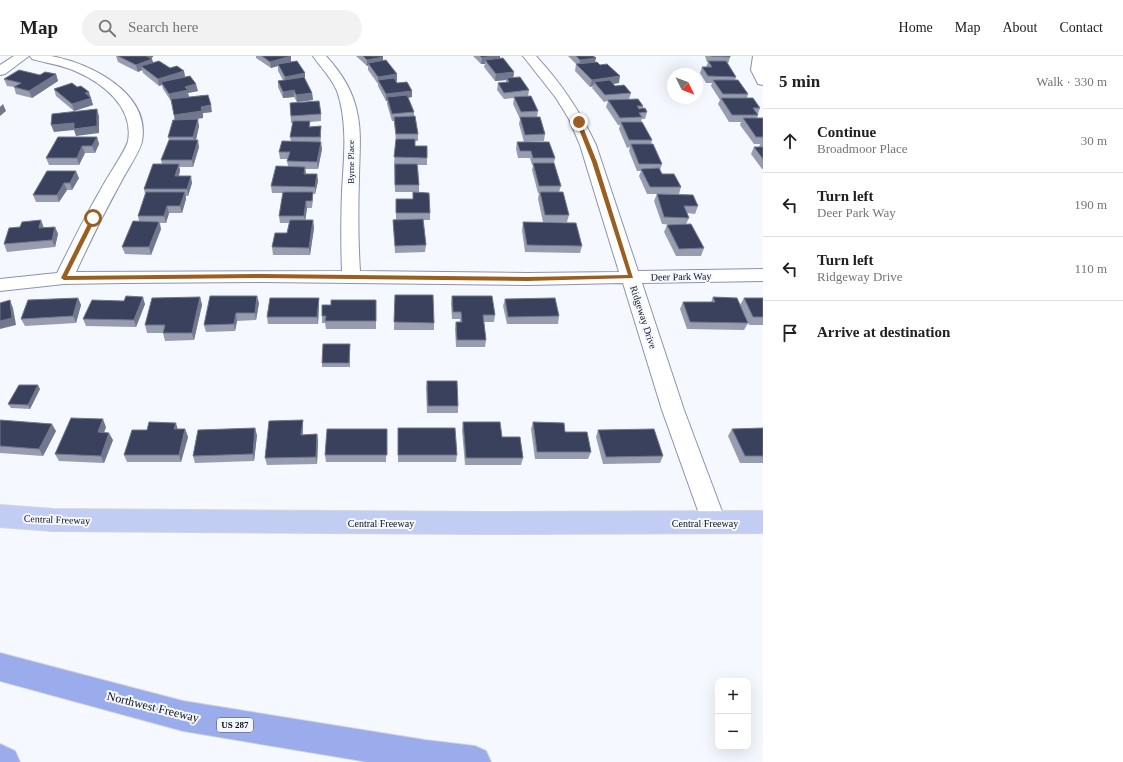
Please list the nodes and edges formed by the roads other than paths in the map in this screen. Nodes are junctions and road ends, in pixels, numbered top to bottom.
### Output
1 (23, 56) edge
2 (36, 56) edge
3 (319, 56) edge
4 (529, 56) edge
5 (759, 56) edge
6 (0, 71) edge
7 (763, 81) edge
8 (763, 276) edge
9 (351, 277) junction
10 (631, 277) junction
11 (64, 278) junction
12 (0, 285) edge
13 (0, 516) edge
14 (714, 522) junction
15 (763, 522) edge
16 (0, 667) edge
17 (0, 760) edge
18 (4, 762) edge
19 (475, 762) edge

1 - 6 street
2 - 11 street
3 - 9 street, Byrne Place
4 - 10 street, Ridgeway Drive
5 - 7 street
8 - 10 street, Deer Park Way
9 - 10 street, Deer Park Way
9 - 11 street, Deer Park Way
10 - 14 street, Ridgeway Drive
11 - 12 street, Deer Park Way
13 - 14 main road, Central Freeway
14 - 15 main road, Central Freeway
16 - 19 highway, Northwest Freeway / US 287
17 - 18 highway

